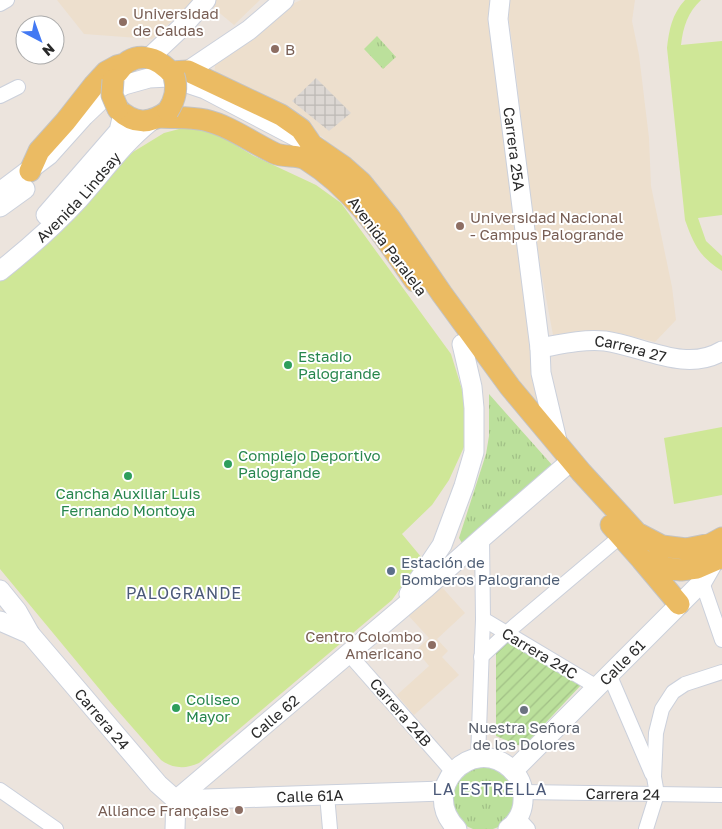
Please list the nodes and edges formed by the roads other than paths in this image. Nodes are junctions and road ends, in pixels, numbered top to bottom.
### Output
1 (8, 0) edge
2 (206, 0) edge
3 (284, 0) edge
4 (500, 0) edge
5 (0, 4) edge
6 (214, 53) junction
7 (169, 68) junction
8 (119, 72) junction
9 (212, 81) junction
10 (18, 86) dead end
11 (0, 96) edge
12 (121, 112) junction
13 (160, 116) junction
14 (308, 152) junction
15 (30, 171) junction
16 (0, 192) edge
17 (0, 207) edge
18 (0, 256) edge
19 (0, 271) edge
20 (462, 344) junction
21 (540, 348) junction
22 (722, 352) edge
23 (564, 459) junction
24 (621, 536) junction
25 (482, 538) junction
26 (722, 538) edge
27 (442, 545) junction
28 (719, 555) edge
29 (642, 560) junction
30 (451, 566) junction
31 (702, 582) junction
32 (3, 594) edge
33 (679, 604) junction
34 (394, 615) junction
35 (483, 619) junction
36 (0, 624) edge
37 (506, 633) junction
38 (30, 634) junction
39 (722, 640) edge
40 (348, 653) junction
41 (481, 657) junction
42 (722, 672) edge
43 (603, 680) junction
44 (656, 733) junction
45 (636, 735) junction
46 (478, 758) junction
47 (513, 771) junction
48 (453, 772) junction
49 (654, 777) junction
50 (0, 790) edge
51 (443, 791) junction
52 (523, 792) junction
53 (657, 794) junction
54 (327, 795) junction
55 (722, 795) edge
56 (176, 800) junction
57 (518, 825) edge
58 (451, 827) edge
59 (56, 829) edge
60 (175, 829) edge
61 (330, 829) edge
62 (646, 829) edge

1 - 5 street
2 - 7 street
3 - 6 street
4 - 21 street, Carrera 25A
6 - 7 street
6 - 9 street
7 - 8 main road
7 - 9 main road
7 - 13 main road, bridge
8 - 12 main road, bridge
8 - 15 main road
9 - 14 main road
10 - 11 street
12 - 13 main road
12 - 18 street, Avenida Lindsay
13 - 14 main road
13 - 19 street, Avenida Lindsay
14 - 15 street, Avenida Paralela
14 - 17 street, Avenida Paralela
14 - 20 main road, Avenida Paralela
14 - 23 main road, Avenida Paralela
15 - 16 street, Avenida Paralela
20 - 23 main road, Avenida Paralela
20 - 27 street, Calle 62
21 - 22 street, Carrera 27
21 - 23 street, Carrera 25A
23 - 24 main road, Avenida Paralela
23 - 25 street, Calle 62
23 - 26 main road, Avenida Paralela
24 - 29 main road, Avenida Paralela
24 - 37 street
25 - 30 street, Calle 62
25 - 35 street
27 - 30 street
27 - 34 street, Calle 62
28 - 29 main road
28 - 31 street, Calle 61
29 - 33 main road, Avenida Paralela
30 - 34 street, Calle 62
31 - 33 street, Calle 61
31 - 39 street
32 - 36 street
32 - 38 street, Carrera 24
33 - 43 street, Calle 61
34 - 40 street, Calle 62
35 - 37 street, Carrera 24C
35 - 41 street
36 - 38 street, Carrera 24
37 - 41 street
37 - 43 street, Carrera 24C
38 - 56 street, Carrera 24
40 - 48 street, Carrera 24B
40 - 56 street, Calle 62
41 - 46 street
42 - 44 street
43 - 45 street
43 - 47 street, Calle 61
44 - 45 street
44 - 49 street
45 - 49 street
46 - 47 street
46 - 48 street
47 - 52 street
48 - 51 street
49 - 53 street
50 - 59 street
51 - 54 street, Calle 61A
51 - 58 street
52 - 53 street, Carrera 24
52 - 57 street
53 - 55 street, Carrera 24
53 - 62 street
54 - 56 street, Calle 61A
54 - 61 street
56 - 60 street

